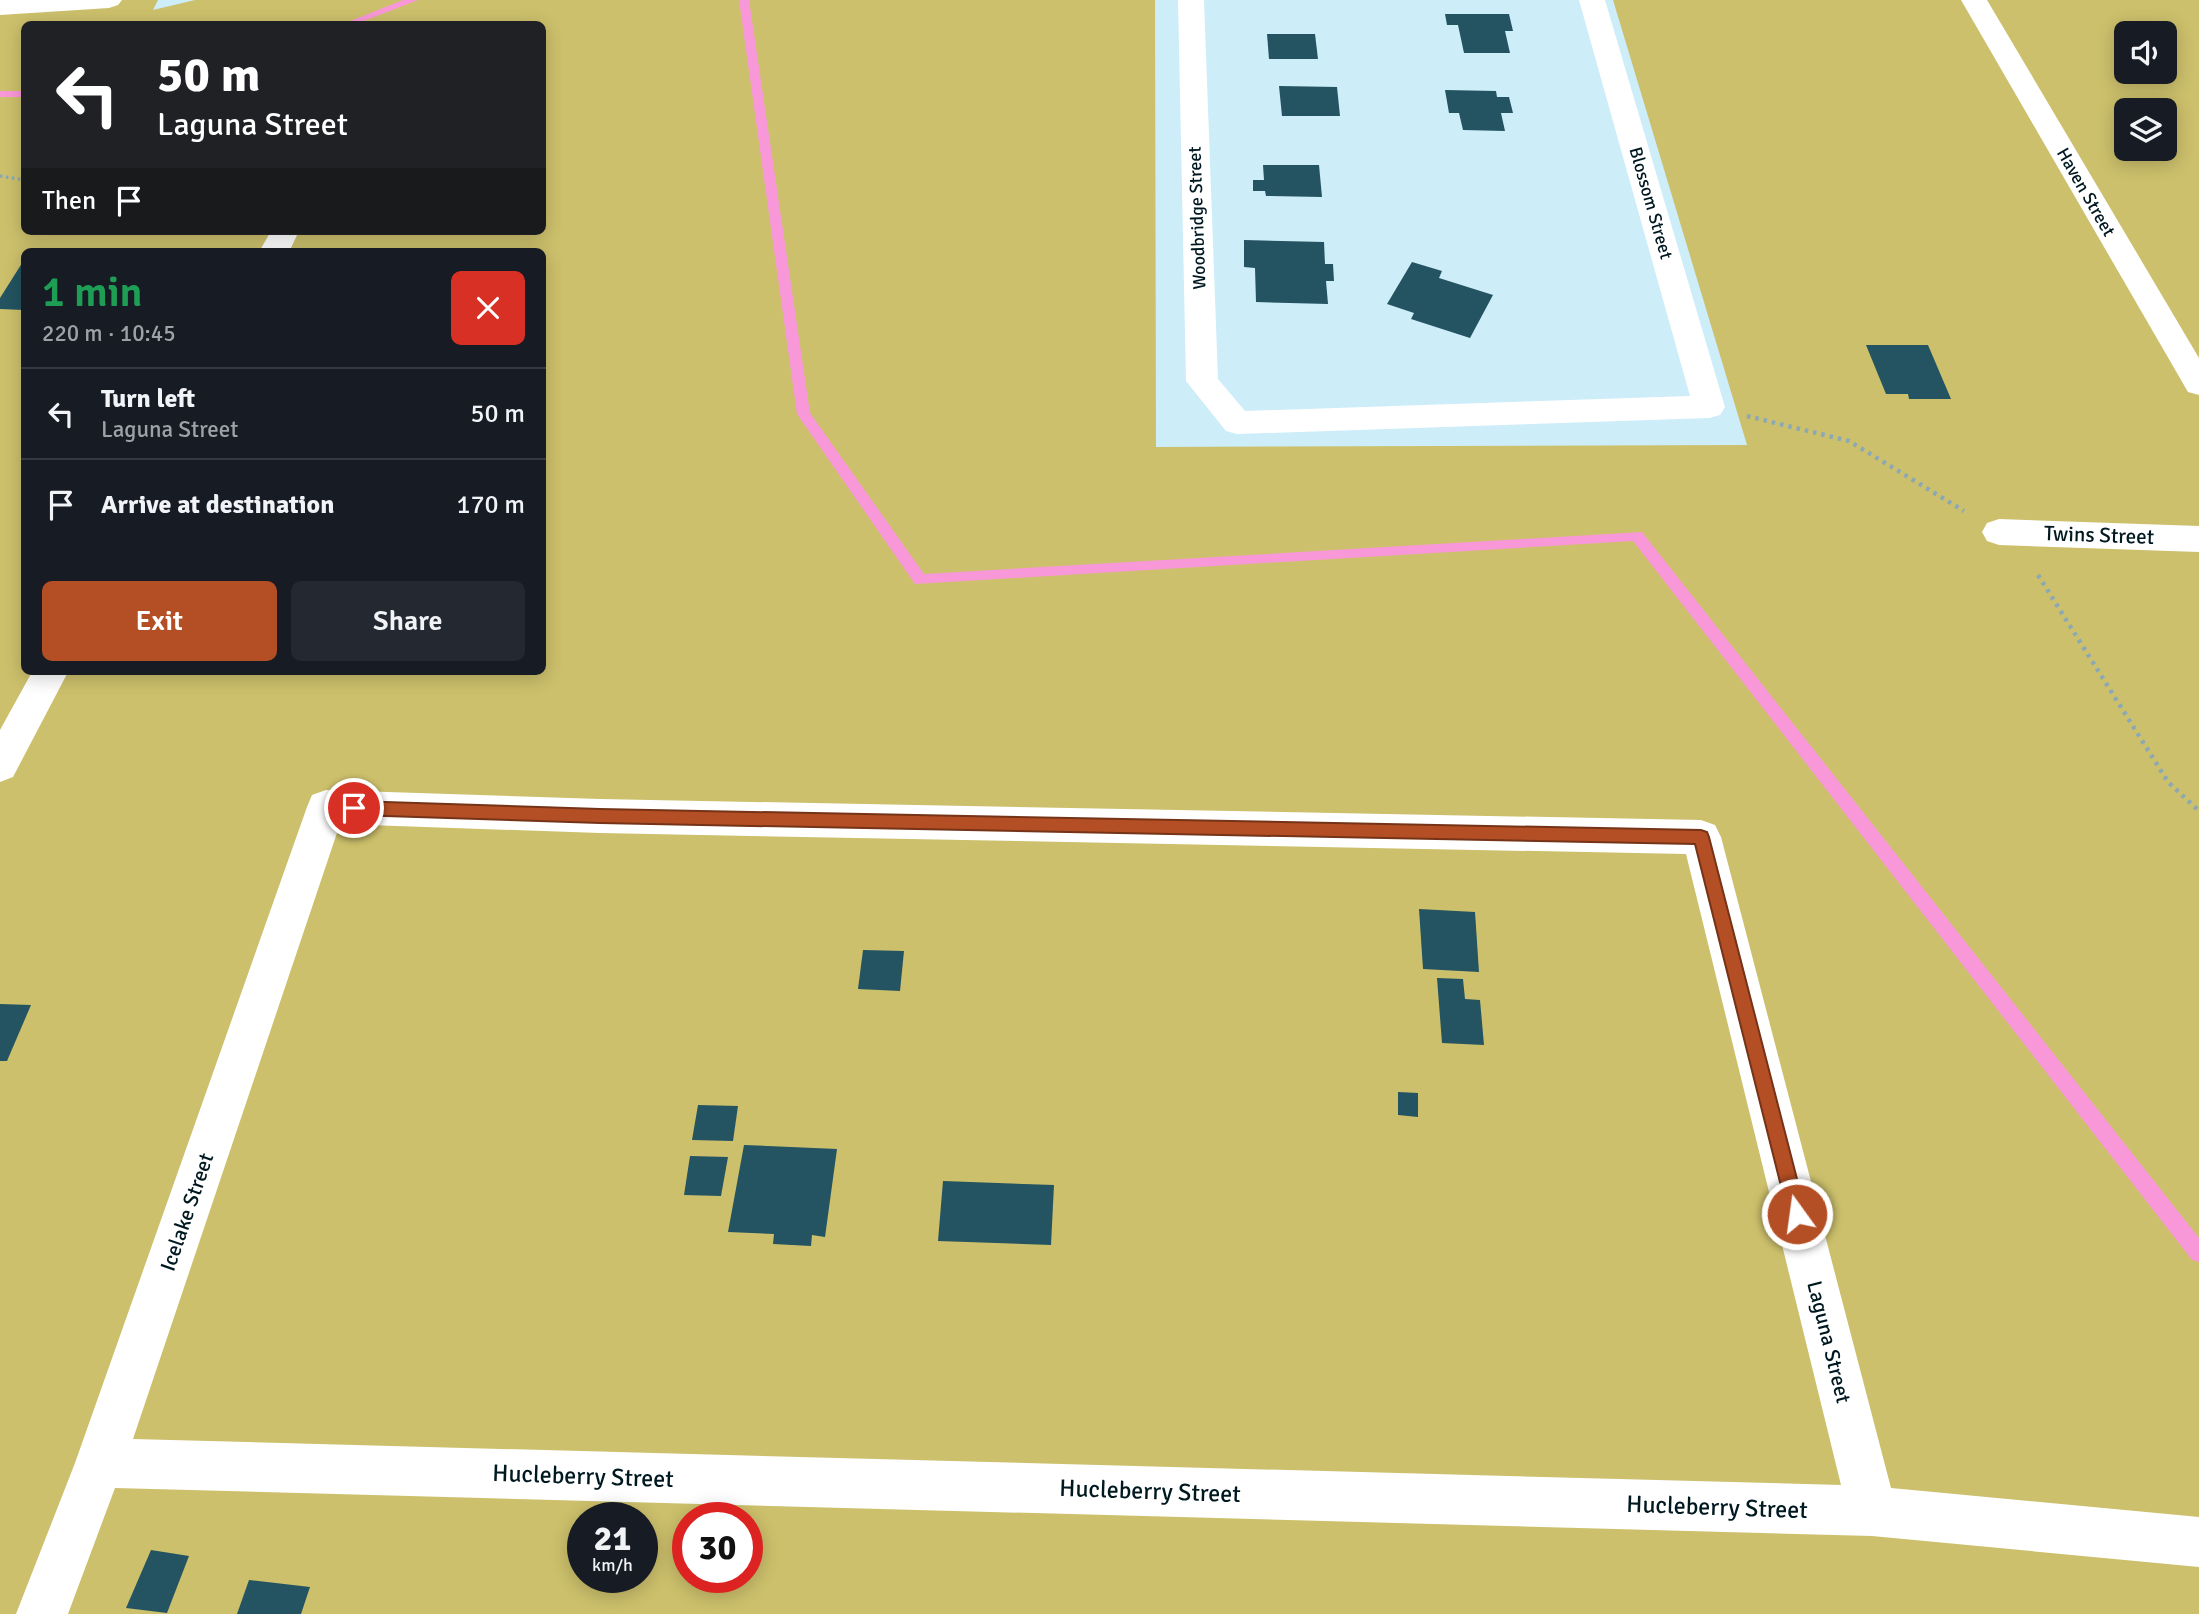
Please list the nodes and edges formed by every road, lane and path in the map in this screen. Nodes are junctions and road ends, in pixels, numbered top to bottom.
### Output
1 (109, 0) edge
2 (1191, 0) edge
3 (1592, 0) edge
4 (1974, 0) edge
5 (0, 7) edge
6 (0, 176) edge
7 (21, 180) edge
8 (2199, 384) edge
9 (1709, 407) joint
10 (1999, 532) dead end
11 (2199, 539) edge
12 (48, 675) edge
13 (0, 766) edge
14 (326, 807) joint
15 (100, 1463) junction
16 (1872, 1511) junction
17 (2199, 1542) edge
18 (42, 1614) edge

1 - 5 street
2 - 9 street, Woodbridge Street
3 - 9 street, Blossom Street
4 - 8 street, Haven Street
6 - 7 path
10 - 11 street, Twins Street
12 - 13 street
14 - 15 street, Icelake Street
14 - 16 street, Laguna Street
15 - 16 street, Hucleberry Street
15 - 18 street, Icelake Street
16 - 17 street, Hucleberry Street

